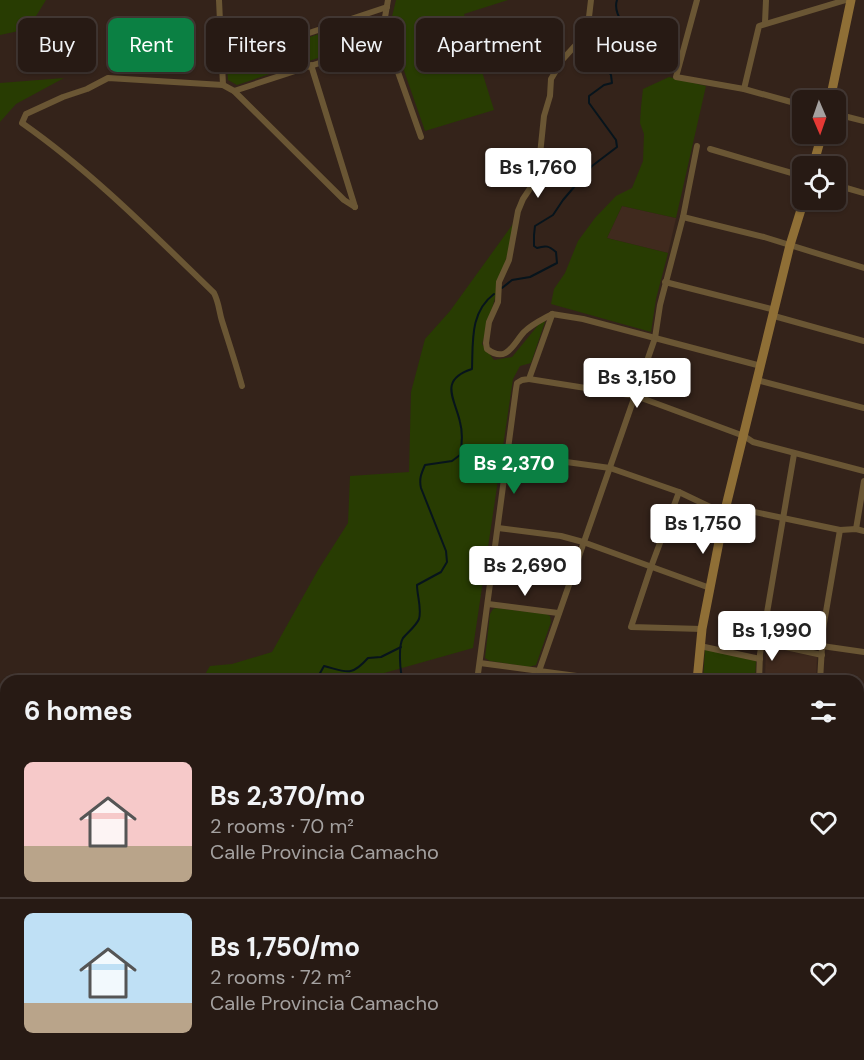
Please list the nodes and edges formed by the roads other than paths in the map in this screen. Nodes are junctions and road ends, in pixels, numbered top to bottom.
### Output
1 (219, 0) edge
2 (591, 0) edge
3 (696, 0) edge
4 (766, 0) edge
5 (846, 0) edge
6 (851, 0) edge
7 (387, 4) edge
8 (220, 18) edge
9 (765, 23) junction
10 (308, 32) edge
11 (320, 62) edge
12 (311, 65) junction
13 (222, 72) edge
14 (398, 72) edge
15 (223, 85) junction
16 (744, 89) junction
17 (832, 90) edge
18 (234, 91) junction
19 (792, 102) edge
20 (846, 116) edge
21 (864, 121) edge
22 (421, 137) dead end
23 (697, 146) dead end
24 (710, 149) dead end
25 (792, 173) edge
26 (846, 188) edge
27 (864, 193) edge
28 (801, 210) edge
29 (682, 217) junction
30 (790, 245) junction
31 (864, 268) edge
32 (665, 282) junction
33 (774, 313) junction
34 (552, 314) junction
35 (655, 338) junction
36 (864, 341) edge
37 (761, 366) junction
38 (529, 379) junction
39 (757, 380) junction
40 (242, 386) dead end
41 (636, 396) junction
42 (864, 408) edge
43 (744, 436) junction
44 (508, 454) junction
45 (794, 454) junction
46 (610, 468) junction
47 (864, 471) edge
48 (864, 481) edge
49 (679, 492) junction
50 (726, 510) junction
51 (783, 518) junction
52 (498, 528) junction
53 (856, 529) junction
54 (840, 530) junction
55 (864, 531) edge
56 (583, 542) junction
57 (651, 567) junction
58 (710, 588) junction
59 (488, 604) junction
60 (558, 613) junction
61 (702, 629) junction
62 (762, 642) junction
63 (700, 646) junction
64 (822, 646) junction
65 (864, 652) edge
66 (822, 655) junction
67 (760, 659) junction
68 (480, 663) junction
69 (538, 671) junction
70 (478, 675) edge
71 (566, 675) edge
72 (698, 675) edge
73 (759, 675) edge
74 (820, 675) edge

1 - 8 street
2 - 34 street
3 - 16 street
4 - 9 street
5 - 9 street
6 - 17 street
7 - 10 street
9 - 16 street
11 - 12 street
12 - 18 street
12 - 18 street
13 - 15 street
14 - 22 street
15 - 18 street
15 - 40 street
16 - 19 street
20 - 21 street
23 - 29 street
24 - 25 street
26 - 27 street
28 - 30 street
29 - 30 street
29 - 32 street
30 - 31 street
30 - 33 street
32 - 33 street
32 - 35 street
33 - 36 street
33 - 37 street
34 - 35 street
34 - 38 street
35 - 37 street
35 - 41 street
37 - 39 street
38 - 41 street
38 - 44 street
39 - 42 street
39 - 43 street
41 - 43 street
41 - 46 street
43 - 45 street
43 - 50 street
44 - 46 street
44 - 52 street
45 - 47 street
45 - 51 street
46 - 49 street
46 - 56 street
48 - 53 street
49 - 50 street
49 - 57 street
50 - 51 street
50 - 58 street
51 - 54 street
51 - 62 street
52 - 56 street
52 - 59 street
53 - 54 street
53 - 55 street
54 - 64 street
56 - 57 street
56 - 60 street
57 - 58 street
57 - 61 street
58 - 61 street
59 - 60 street
59 - 68 street
60 - 69 street
61 - 63 street
62 - 66 street
62 - 67 street
63 - 67 street
63 - 72 street
64 - 65 street
64 - 66 street
66 - 74 street
67 - 73 street
68 - 69 street
68 - 70 street
69 - 71 street

